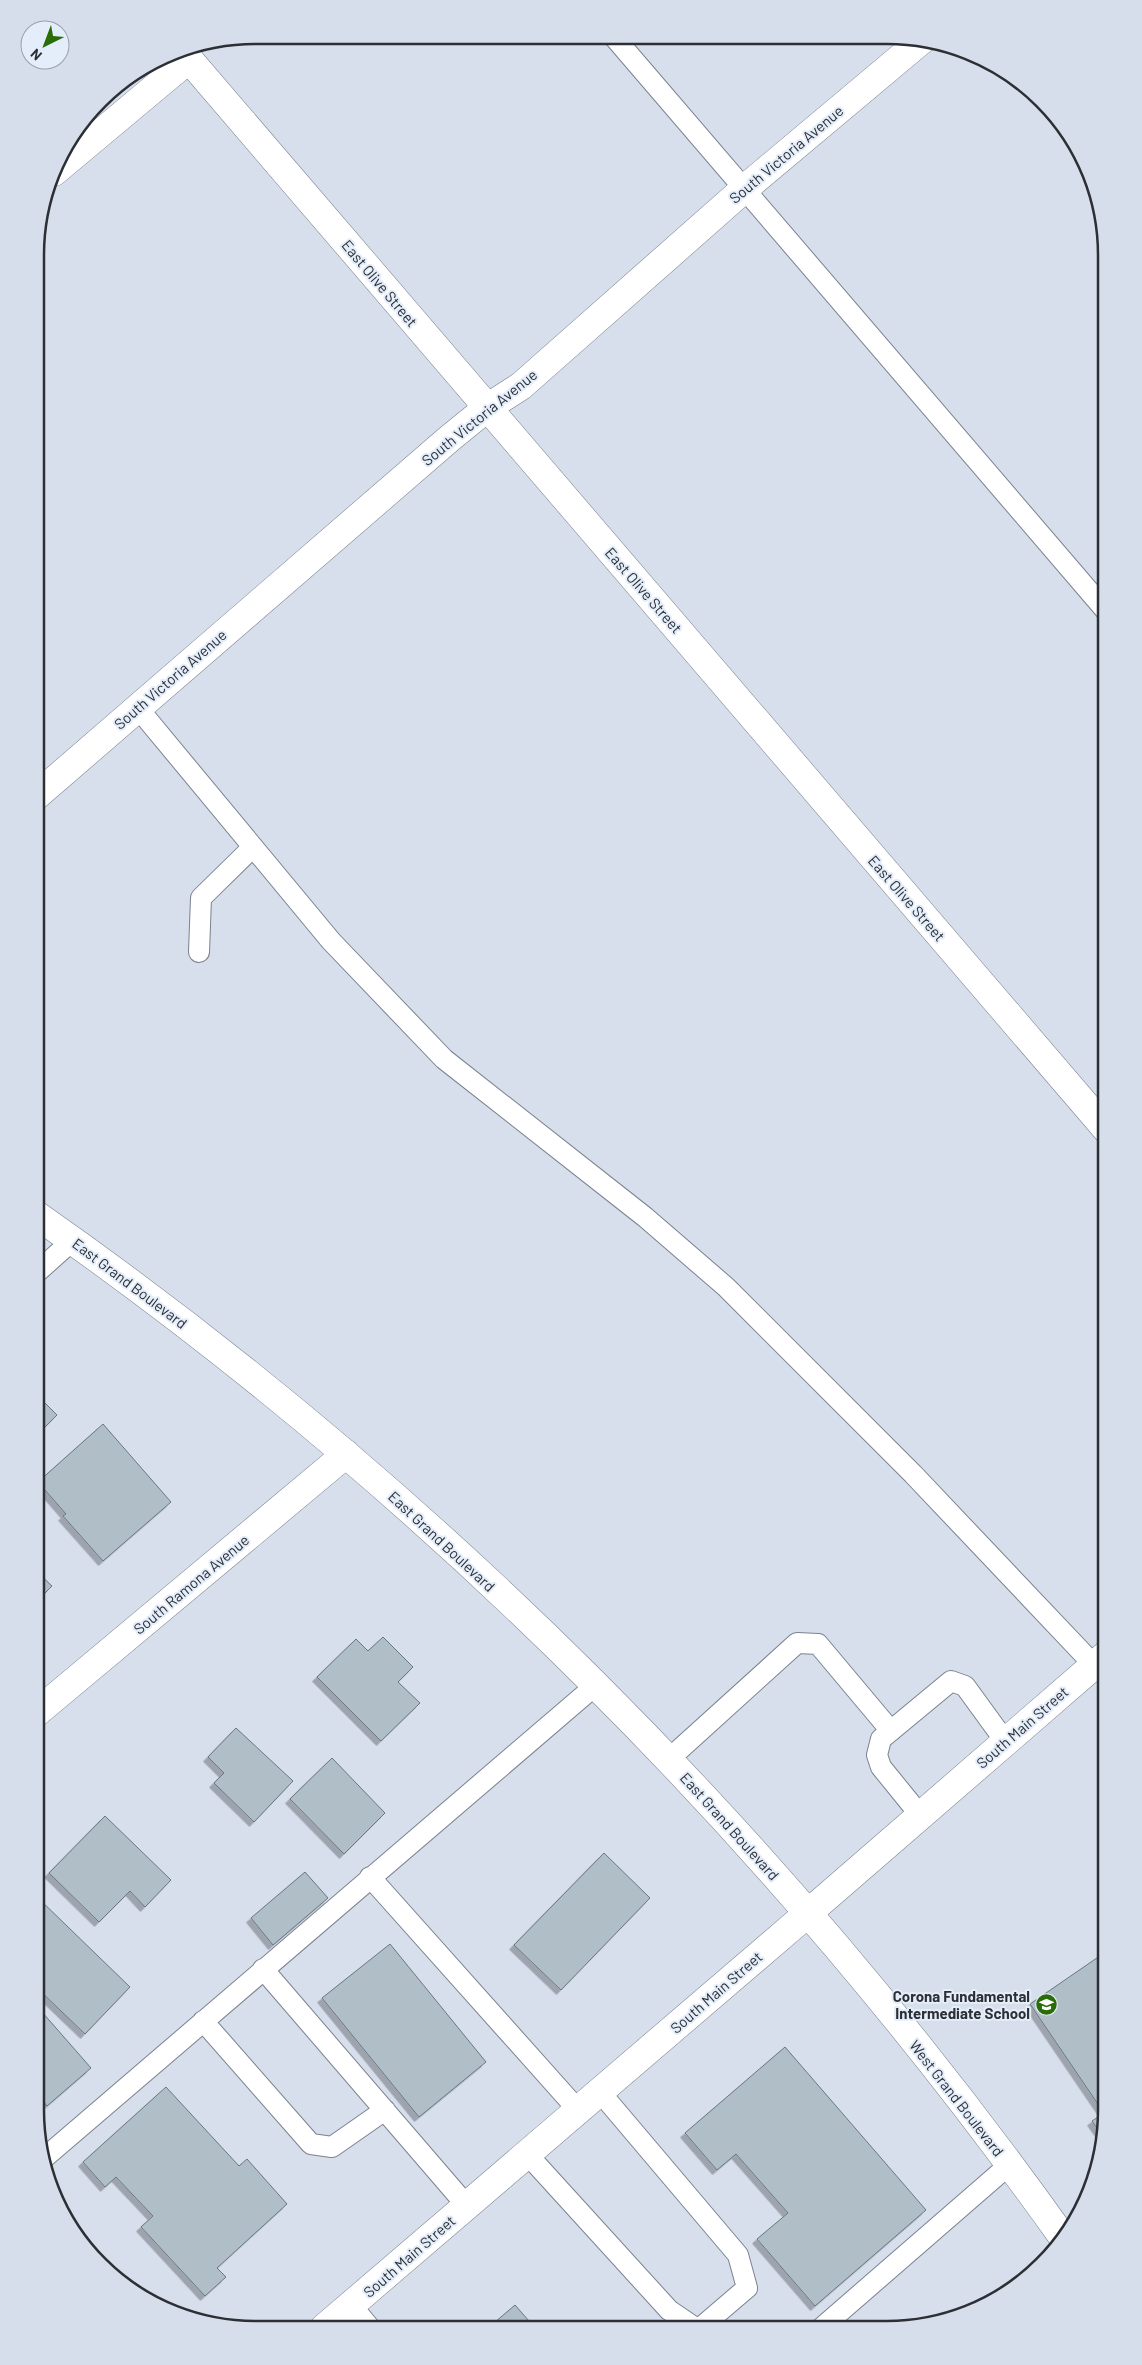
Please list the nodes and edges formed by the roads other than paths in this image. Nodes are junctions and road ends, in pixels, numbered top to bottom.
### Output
1 (620, 44) edge
2 (915, 46) edge
3 (186, 55) edge
4 (182, 57) edge
5 (64, 163) edge
6 (743, 190) junction
7 (487, 408) junction
8 (1098, 602) edge
9 (138, 707) junction
10 (44, 789) edge
11 (254, 847) junction
12 (199, 952) dead end
13 (1098, 1120) edge
14 (44, 1220) edge
15 (73, 1240) junction
16 (44, 1266) edge
17 (346, 1454) junction
18 (1098, 1657) edge
19 (1098, 1661) edge
20 (596, 1685) junction
21 (44, 1702) edge
22 (891, 1731) junction
23 (1005, 1741) junction
24 (669, 1759) junction
25 (920, 1815) junction
26 (370, 1877) junction
27 (807, 1914) junction
28 (263, 1969) junction
29 (203, 2021) junction
30 (600, 2092) junction
31 (385, 2110) junction
32 (578, 2110) junction
33 (49, 2154) edge
34 (527, 2154) junction
35 (1008, 2165) junction
36 (467, 2206) junction
37 (1059, 2233) edge
38 (351, 2305) junction
39 (332, 2321) edge
40 (365, 2321) edge
41 (684, 2321) edge
42 (708, 2321) edge
43 (829, 2321) edge

1 - 6 lane
2 - 6 street, South Victoria Avenue
3 - 7 street, East Olive Street
4 - 5 street
6 - 7 street, South Victoria Avenue
6 - 8 lane
7 - 9 street, South Victoria Avenue
7 - 13 street, East Olive Street
9 - 10 street, South Victoria Avenue
9 - 11 lane
11 - 12 lane
11 - 18 lane
14 - 15 street, East Grand Boulevard
15 - 16 lane
15 - 17 street, East Grand Boulevard
17 - 20 street, East Grand Boulevard
17 - 21 street, South Ramona Avenue
19 - 23 street, South Main Street
20 - 24 street, East Grand Boulevard
20 - 26 lane
22 - 23 lane
22 - 24 lane
22 - 25 lane
23 - 25 street, South Main Street
24 - 27 street, East Grand Boulevard
25 - 27 street, South Main Street
26 - 28 lane
26 - 32 lane
27 - 30 street, South Main Street
27 - 35 street, West Grand Boulevard
28 - 29 lane
28 - 31 lane
29 - 31 lane
29 - 33 lane
30 - 32 street, South Main Street
30 - 42 lane
31 - 36 lane
32 - 34 street, South Main Street
34 - 36 street, South Main Street
34 - 41 lane
35 - 37 street, West Grand Boulevard
35 - 43 lane
36 - 38 street, South Main Street
38 - 39 street, South Main Street
38 - 40 lane

